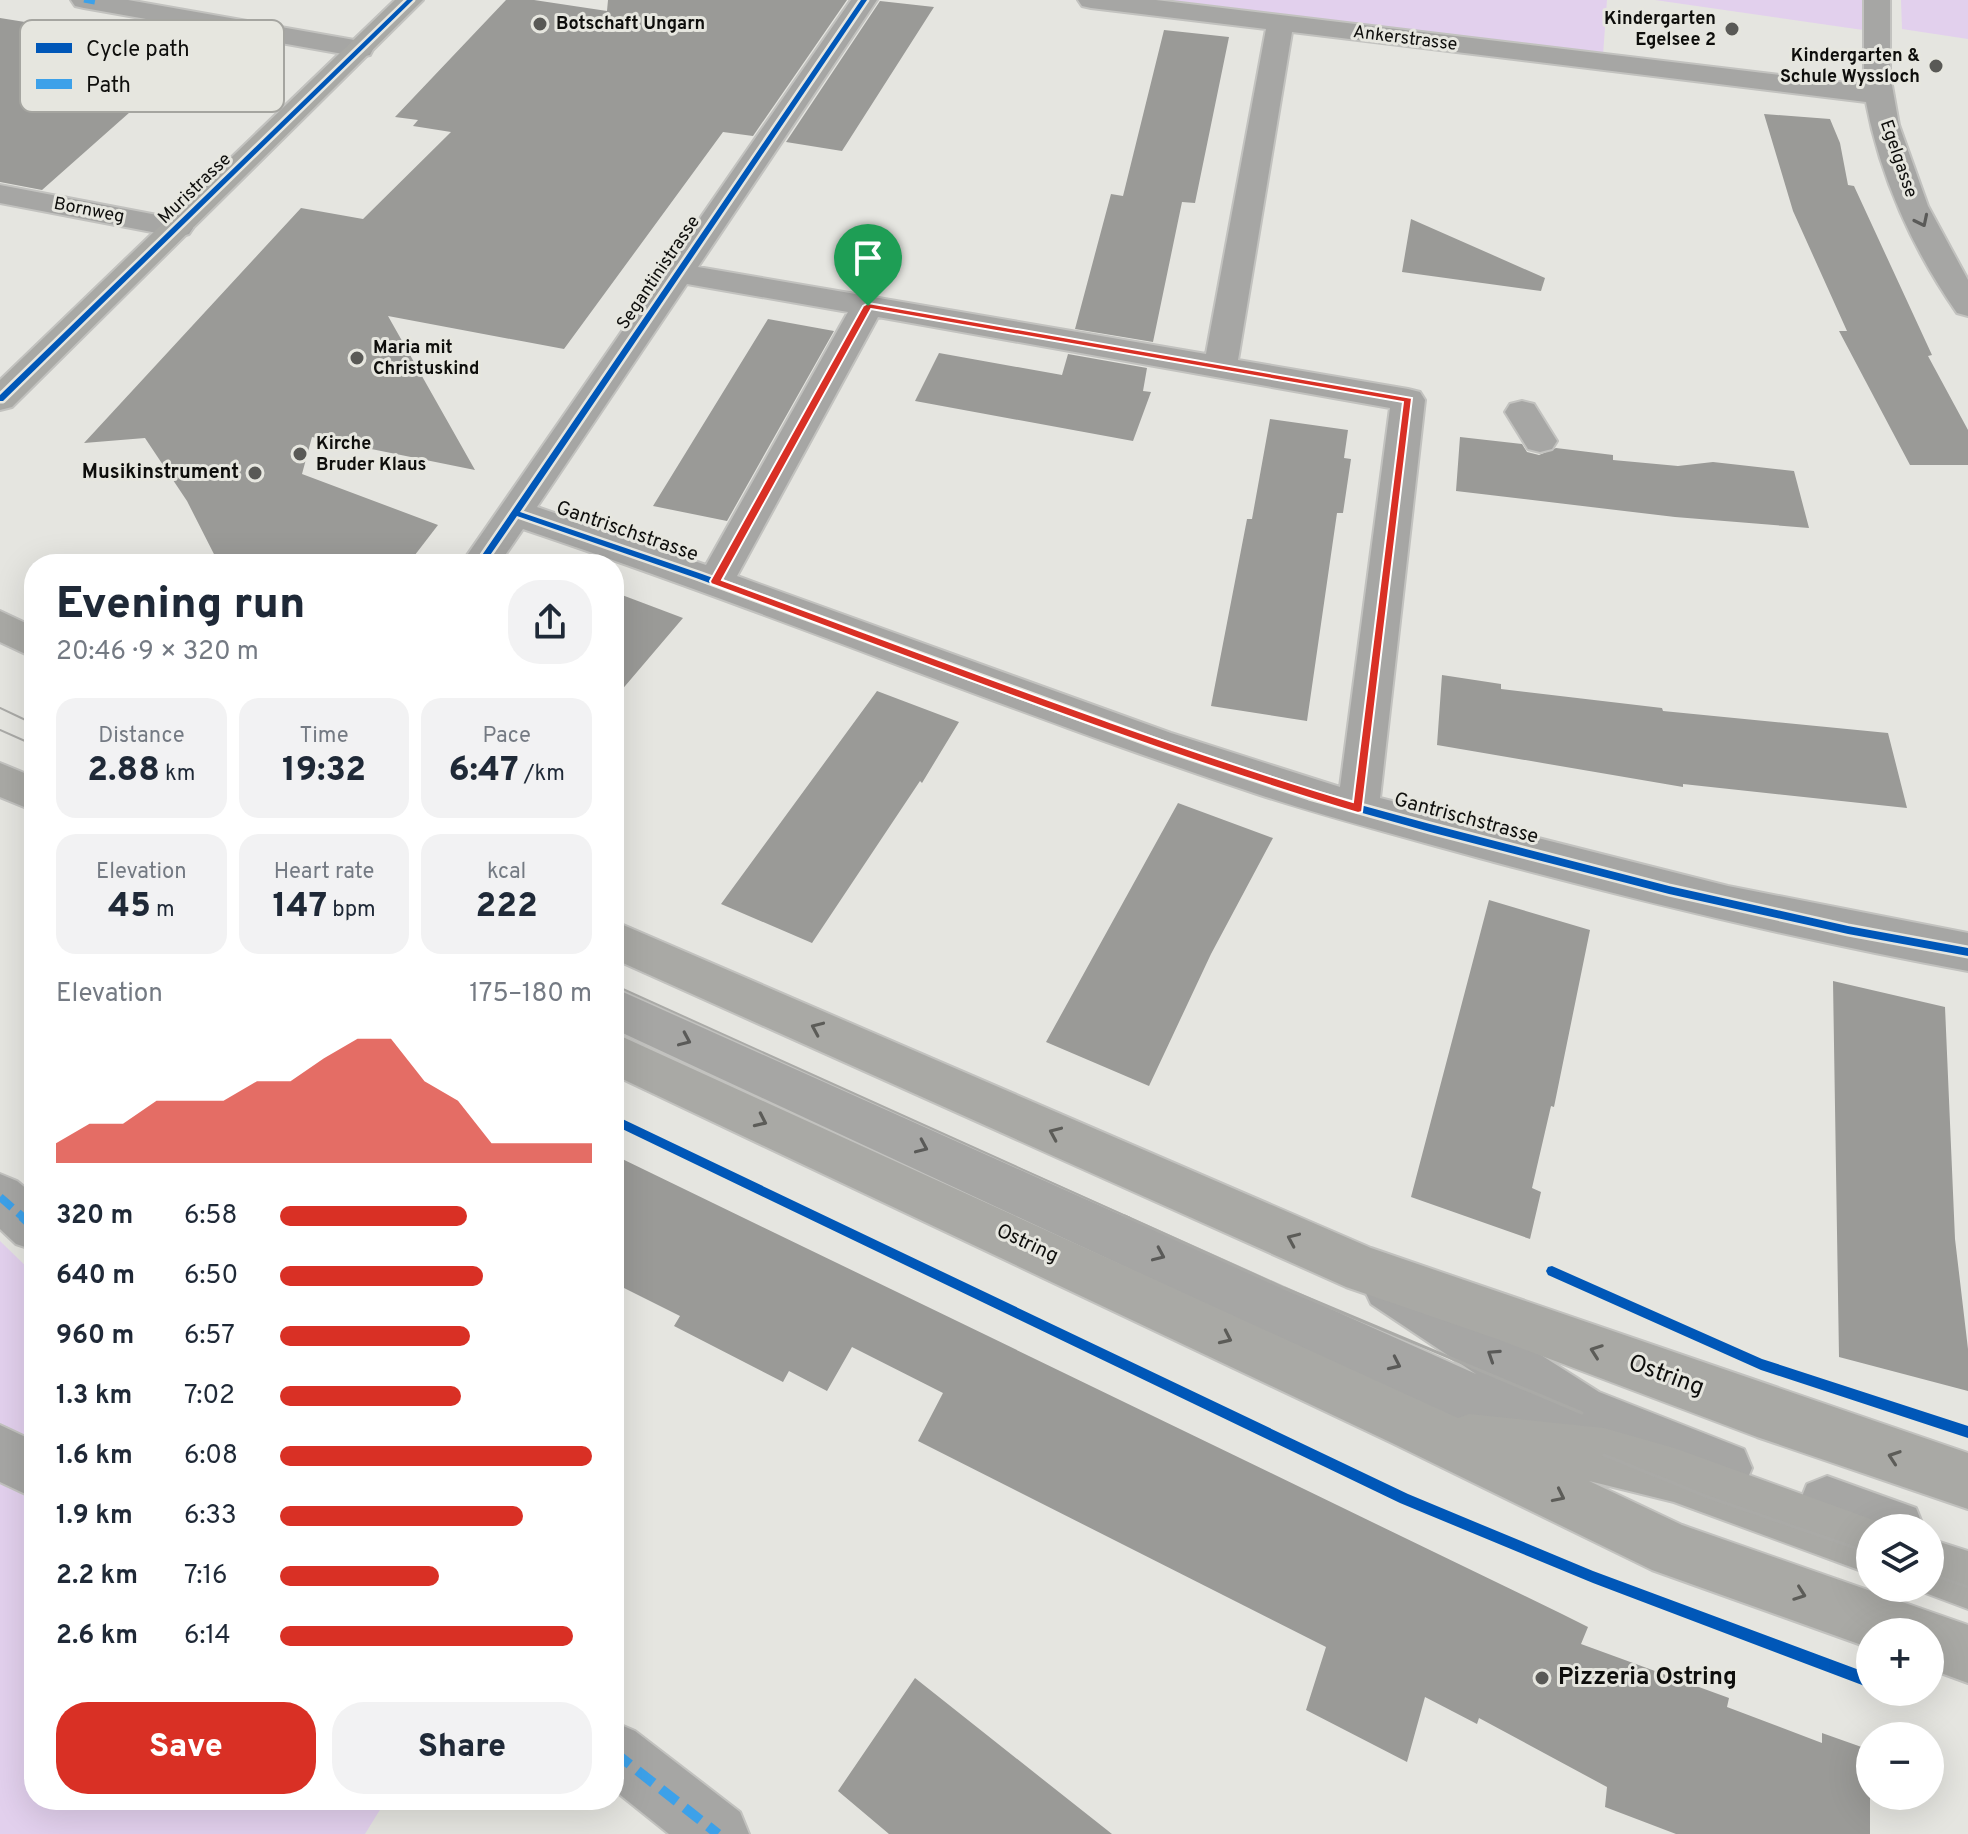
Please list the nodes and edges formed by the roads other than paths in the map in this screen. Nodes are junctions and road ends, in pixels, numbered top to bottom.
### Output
1 (84, 0) edge
2 (410, 0) edge
3 (864, 0) edge
4 (1091, 0) edge
5 (1877, 0) edge
6 (130, 4) edge
7 (212, 20) edge
8 (1280, 23) junction
9 (284, 34) edge
10 (360, 49) junction
11 (1878, 95) junction
12 (0, 194) edge
13 (178, 228) junction
14 (679, 273) junction
15 (868, 306) junction
16 (1968, 306) edge
17 (1220, 368) junction
18 (0, 399) edge
19 (1522, 412) dead end
20 (1540, 441) dead end
21 (515, 513) junction
22 (487, 554) edge
23 (715, 581) junction
24 (0, 625) edge
25 (24, 638) edge
26 (0, 779) edge
27 (24, 790) edge
28 (1358, 808) junction
29 (624, 943) edge
30 (1968, 952) edge
31 (624, 1013) edge
32 (624, 1058) edge
33 (0, 1197) edge
34 (24, 1218) edge
35 (1364, 1270) junction
36 (1593, 1434) junction
37 (1438, 1438) junction
38 (0, 1452) edge
39 (24, 1465) edge
40 (1968, 1481) edge
41 (1856, 1514) edge
42 (1856, 1541) edge
43 (1944, 1544) edge
44 (1968, 1552) edge
45 (1944, 1572) edge
46 (1968, 1580) edge
47 (1866, 1618) edge
48 (1944, 1645) edge
49 (1968, 1654) edge
50 (624, 1760) edge
51 (718, 1834) edge

1 - 6 street
2 - 10 main road, Muristrasse
3 - 14 street, Segantinistrasse
4 - 8 street
5 - 11 street, Egelgasse
6 - 7 street
8 - 11 street, Ankerstrasse
8 - 17 street
9 - 10 street
10 - 13 main road, Muristrasse
11 -> 16 street, Egelgasse
12 - 13 street, Bornweg
13 - 18 main road, Muristrasse
14 - 15 street
14 - 21 street, Segantinistrasse
15 - 17 street
15 - 23 street
17 - 28 street
19 - 20 street
21 - 22 street, Segantinistrasse
21 - 23 street, Gantrischstrasse
23 - 28 street, Gantrischstrasse
24 - 25 main road
26 - 27 main road
28 - 30 street, Gantrischstrasse
35 -> 29 main road, Ostring
31 -> 36 street
32 -> 37 main road, Ostring
33 - 34 street
36 -> 35 street, Ostring
40 -> 35 main road, Ostring
36 - 37 main road, Ostring
36 - 41 street
36 - 42 main road, Ostring
37 -> 47 main road, Ostring
38 - 39 street
43 - 44 street
45 - 46 main road
48 - 49 main road
50 - 51 street

